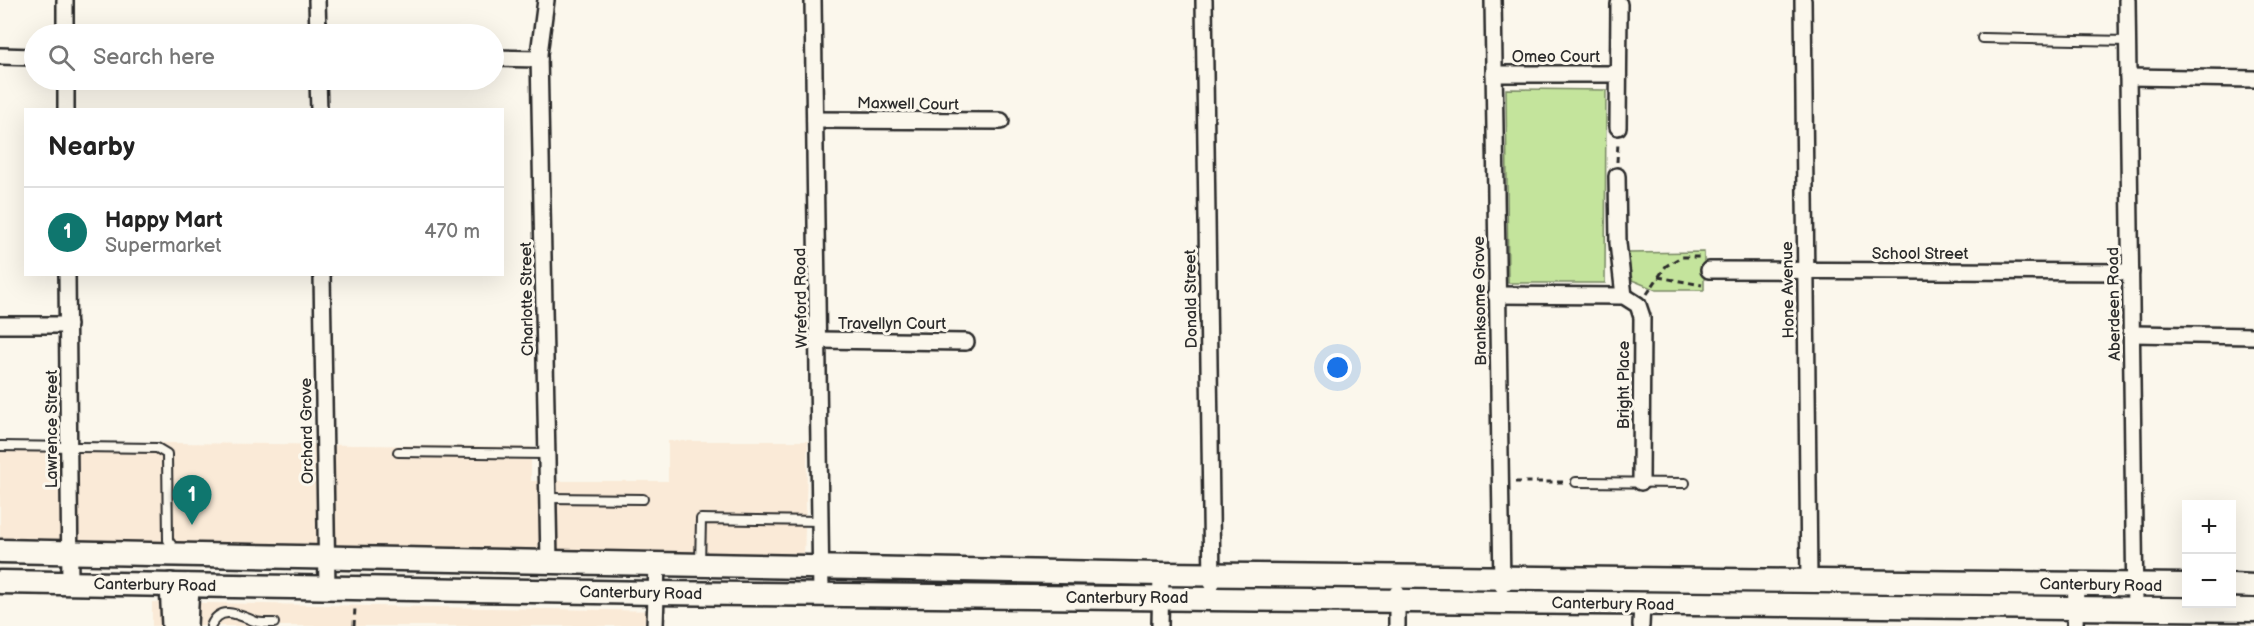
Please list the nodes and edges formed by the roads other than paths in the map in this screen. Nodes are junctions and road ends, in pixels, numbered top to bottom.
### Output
1 (65, 0) edge
2 (317, 0) edge
3 (546, 0) edge
4 (813, 0) edge
5 (1204, 0) edge
6 (1493, 0) edge
7 (1803, 0) edge
8 (2127, 0) edge
9 (1619, 4) dead end
10 (65, 24) edge
11 (318, 24) edge
12 (1982, 38) dead end
13 (2128, 41) junction
14 (0, 56) edge
15 (24, 57) edge
16 (504, 58) edge
17 (539, 59) junction
18 (1494, 74) junction
19 (1618, 74) junction
20 (2128, 77) junction
21 (2254, 79) edge
22 (66, 90) edge
23 (318, 90) edge
24 (66, 108) edge
25 (319, 108) edge
26 (815, 120) junction
27 (1001, 121) dead end
28 (1618, 126) road end
29 (1617, 176) road end
30 (1709, 270) road end
31 (1805, 270) junction
32 (2131, 272) junction
33 (68, 276) edge
34 (322, 276) edge
35 (1496, 295) junction
36 (1624, 296) junction
37 (0, 324) edge
38 (68, 325) junction
39 (2132, 334) junction
40 (2254, 336) edge
41 (818, 340) junction
42 (966, 342) dead end
43 (0, 446) edge
44 (69, 446) junction
45 (398, 452) dead end
46 (547, 454) junction
47 (1576, 482) road end
48 (1641, 482) junction
49 (1685, 483) dead end
50 (548, 498) junction
51 (643, 499) dead end
52 (821, 521) junction
53 (0, 551) edge
54 (70, 553) junction
55 (179, 555) junction
56 (327, 558) junction
57 (549, 562) junction
58 (657, 564) junction
59 (700, 565) junction
60 (822, 567) junction
61 (1161, 574) junction
62 (1212, 574) junction
63 (1398, 575) junction
64 (1502, 577) junction
65 (1809, 580) junction
66 (0, 582) edge
67 (70, 583) junction
68 (2076, 584) junction
69 (2135, 584) junction
70 (180, 585) junction
71 (2182, 585) edge
72 (2236, 585) edge
73 (2254, 586) edge
74 (327, 587) junction
75 (656, 593) junction
76 (821, 595) junction
77 (1160, 597) junction
78 (1212, 598) junction
79 (1397, 600) junction
80 (1503, 602) junction
81 (1642, 603) junction
82 (2135, 608) junction
83 (2254, 610) edge
84 (2075, 617) edge
85 (274, 623) dead end
86 (173, 626) edge
87 (186, 626) edge
88 (211, 626) edge
89 (655, 626) edge
90 (1160, 626) edge
91 (1397, 626) edge
92 (1641, 626) edge

1 - 10 street
2 - 11 street
3 - 17 street, Charlotte Street
4 - 26 street, Wreford Road
5 - 62 street, Donald Street
6 - 18 street, Branksome Grove
7 - 31 street, Hone Avenue
8 - 13 street, Aberdeen Road
9 - 19 street, Omeo Court
12 - 13 lane
13 - 20 street, Aberdeen Road
14 - 15 street
16 - 17 street
17 - 46 street, Charlotte Street
18 - 19 street, Omeo Court
18 - 35 street, Branksome Grove
19 - 28 street, Omeo Court
20 - 21 street
20 - 32 street, Aberdeen Road
22 - 24 street
23 - 25 street
26 - 27 street, Maxwell Court
26 - 41 street, Wreford Road
29 - 36 street
30 - 31 street, School Street
31 - 32 street, School Street
31 - 65 street, Hone Avenue
32 - 39 street, Aberdeen Road
33 - 38 street, Lawrence Street
34 - 56 street, Orchard Grove
35 - 36 street
35 - 64 street, Branksome Grove
36 - 48 street, Bright Place
37 - 38 street
38 - 44 street, Lawrence Street
39 - 40 street
39 - 69 street, Aberdeen Road
41 - 42 street, Travellyn Court
41 - 52 street, Wreford Road
43 - 44 lane
44 - 54 street, Lawrence Street
44 - 55 lane
45 - 46 lane
46 - 50 street, Charlotte Street
47 - 48 lane
48 - 49 lane
50 - 51 lane
50 - 57 street, Charlotte Street
52 - 59 lane
52 - 60 street, Wreford Road
53 - 54 main road, Canterbury Road
54 - 55 main road, Canterbury Road
54 - 67 street, Lawrence Street
55 - 56 main road, Canterbury Road
55 - 70 main road
56 - 57 main road, Canterbury Road
56 - 74 street, Orchard Grove
57 - 58 main road, Canterbury Road
58 - 59 main road, Canterbury Road
58 - 75 street
59 - 60 main road, Canterbury Road
60 - 61 main road, Canterbury Road
60 - 76 street, Wreford Road
61 - 62 main road, Canterbury Road
61 - 77 street
62 - 63 main road, Canterbury Road
62 - 78 street, Donald Street
63 - 64 main road, Canterbury Road
63 - 79 street
64 - 65 main road, Canterbury Road
64 - 80 street, Branksome Grove
65 - 68 main road, Canterbury Road
66 - 67 main road, Canterbury Road
67 - 70 main road, Canterbury Road
68 - 69 main road, Canterbury Road
68 - 84 street
69 - 71 main road, Canterbury Road
69 - 82 street, Aberdeen Road
70 - 74 main road, Canterbury Road
70 - 86 street
70 - 87 street
72 - 73 main road
74 - 75 main road, Canterbury Road
75 - 76 main road, Canterbury Road
75 - 89 street
76 - 77 main road, Canterbury Road
77 - 78 main road, Canterbury Road
77 - 90 street
78 - 79 main road, Canterbury Road
79 - 80 main road, Canterbury Road
79 - 91 street
80 - 81 main road, Canterbury Road
81 - 84 main road, Canterbury Road
81 - 92 street
82 - 83 main road, Canterbury Road
82 - 84 main road, Canterbury Road
85 - 88 lane

